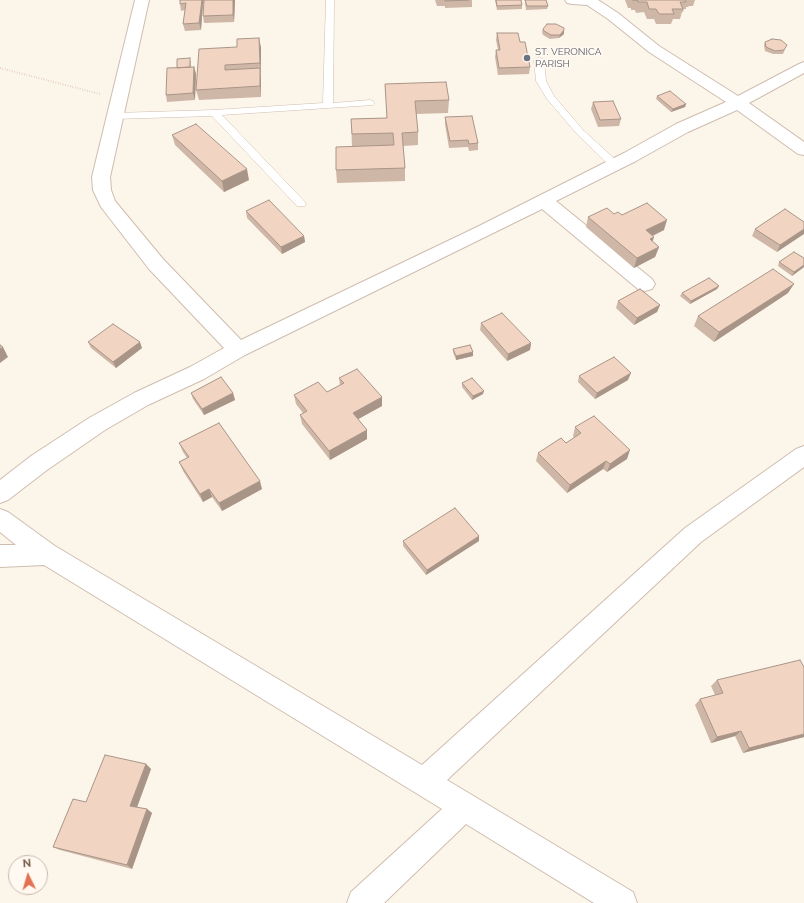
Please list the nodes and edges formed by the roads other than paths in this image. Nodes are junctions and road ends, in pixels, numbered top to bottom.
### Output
1 (142, 0) edge
2 (330, 0) edge
3 (572, 0) edge
4 (539, 60) dead end
5 (804, 67) edge
6 (370, 103) dead end
7 (738, 103) junction
8 (328, 105) junction
9 (214, 113) junction
10 (115, 116) junction
11 (804, 150) edge
12 (614, 164) junction
13 (543, 200) junction
14 (302, 204) dead end
15 (644, 284) dead end
16 (238, 350) junction
17 (804, 455) edge
18 (0, 493) edge
19 (0, 519) edge
20 (47, 554) junction
21 (0, 556) edge
22 (424, 782) junction
23 (465, 806) junction
24 (362, 903) edge
25 (622, 903) edge

1 - 10 street
2 - 8 lane
3 - 7 street
4 - 12 lane
5 - 7 street
6 - 8 lane
7 - 11 street
7 - 12 street
8 - 9 lane
9 - 10 lane
9 - 14 lane
10 - 16 street
12 - 13 street
13 - 15 street
13 - 16 street
16 - 18 street
17 - 22 street
19 - 20 street
20 - 21 street
20 - 22 street
22 - 23 street
23 - 24 street
23 - 25 street

